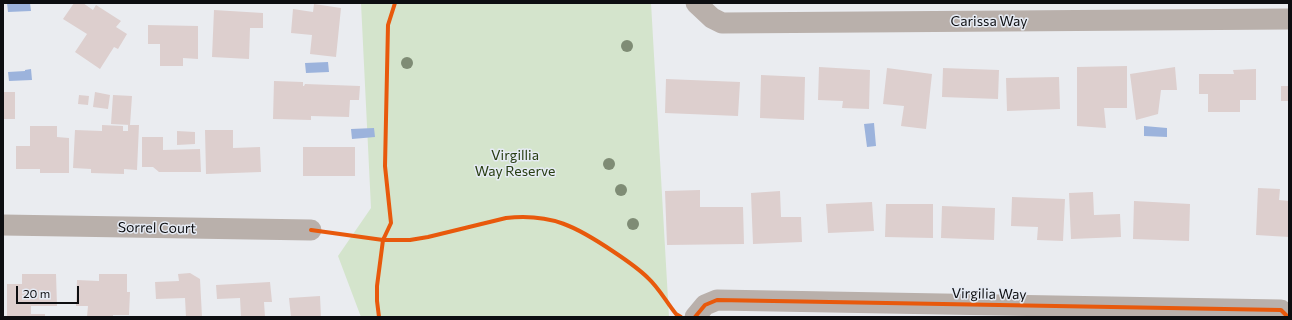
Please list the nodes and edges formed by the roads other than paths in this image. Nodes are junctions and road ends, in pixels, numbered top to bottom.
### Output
1 (696, 3) edge
2 (1289, 19) edge
3 (3, 225) edge
4 (311, 230) dead end
5 (695, 317) edge
6 (1288, 317) edge

1 - 2 street, Carissa Way
3 - 4 street, Sorrel Court
5 - 6 street, Virgilia Way

